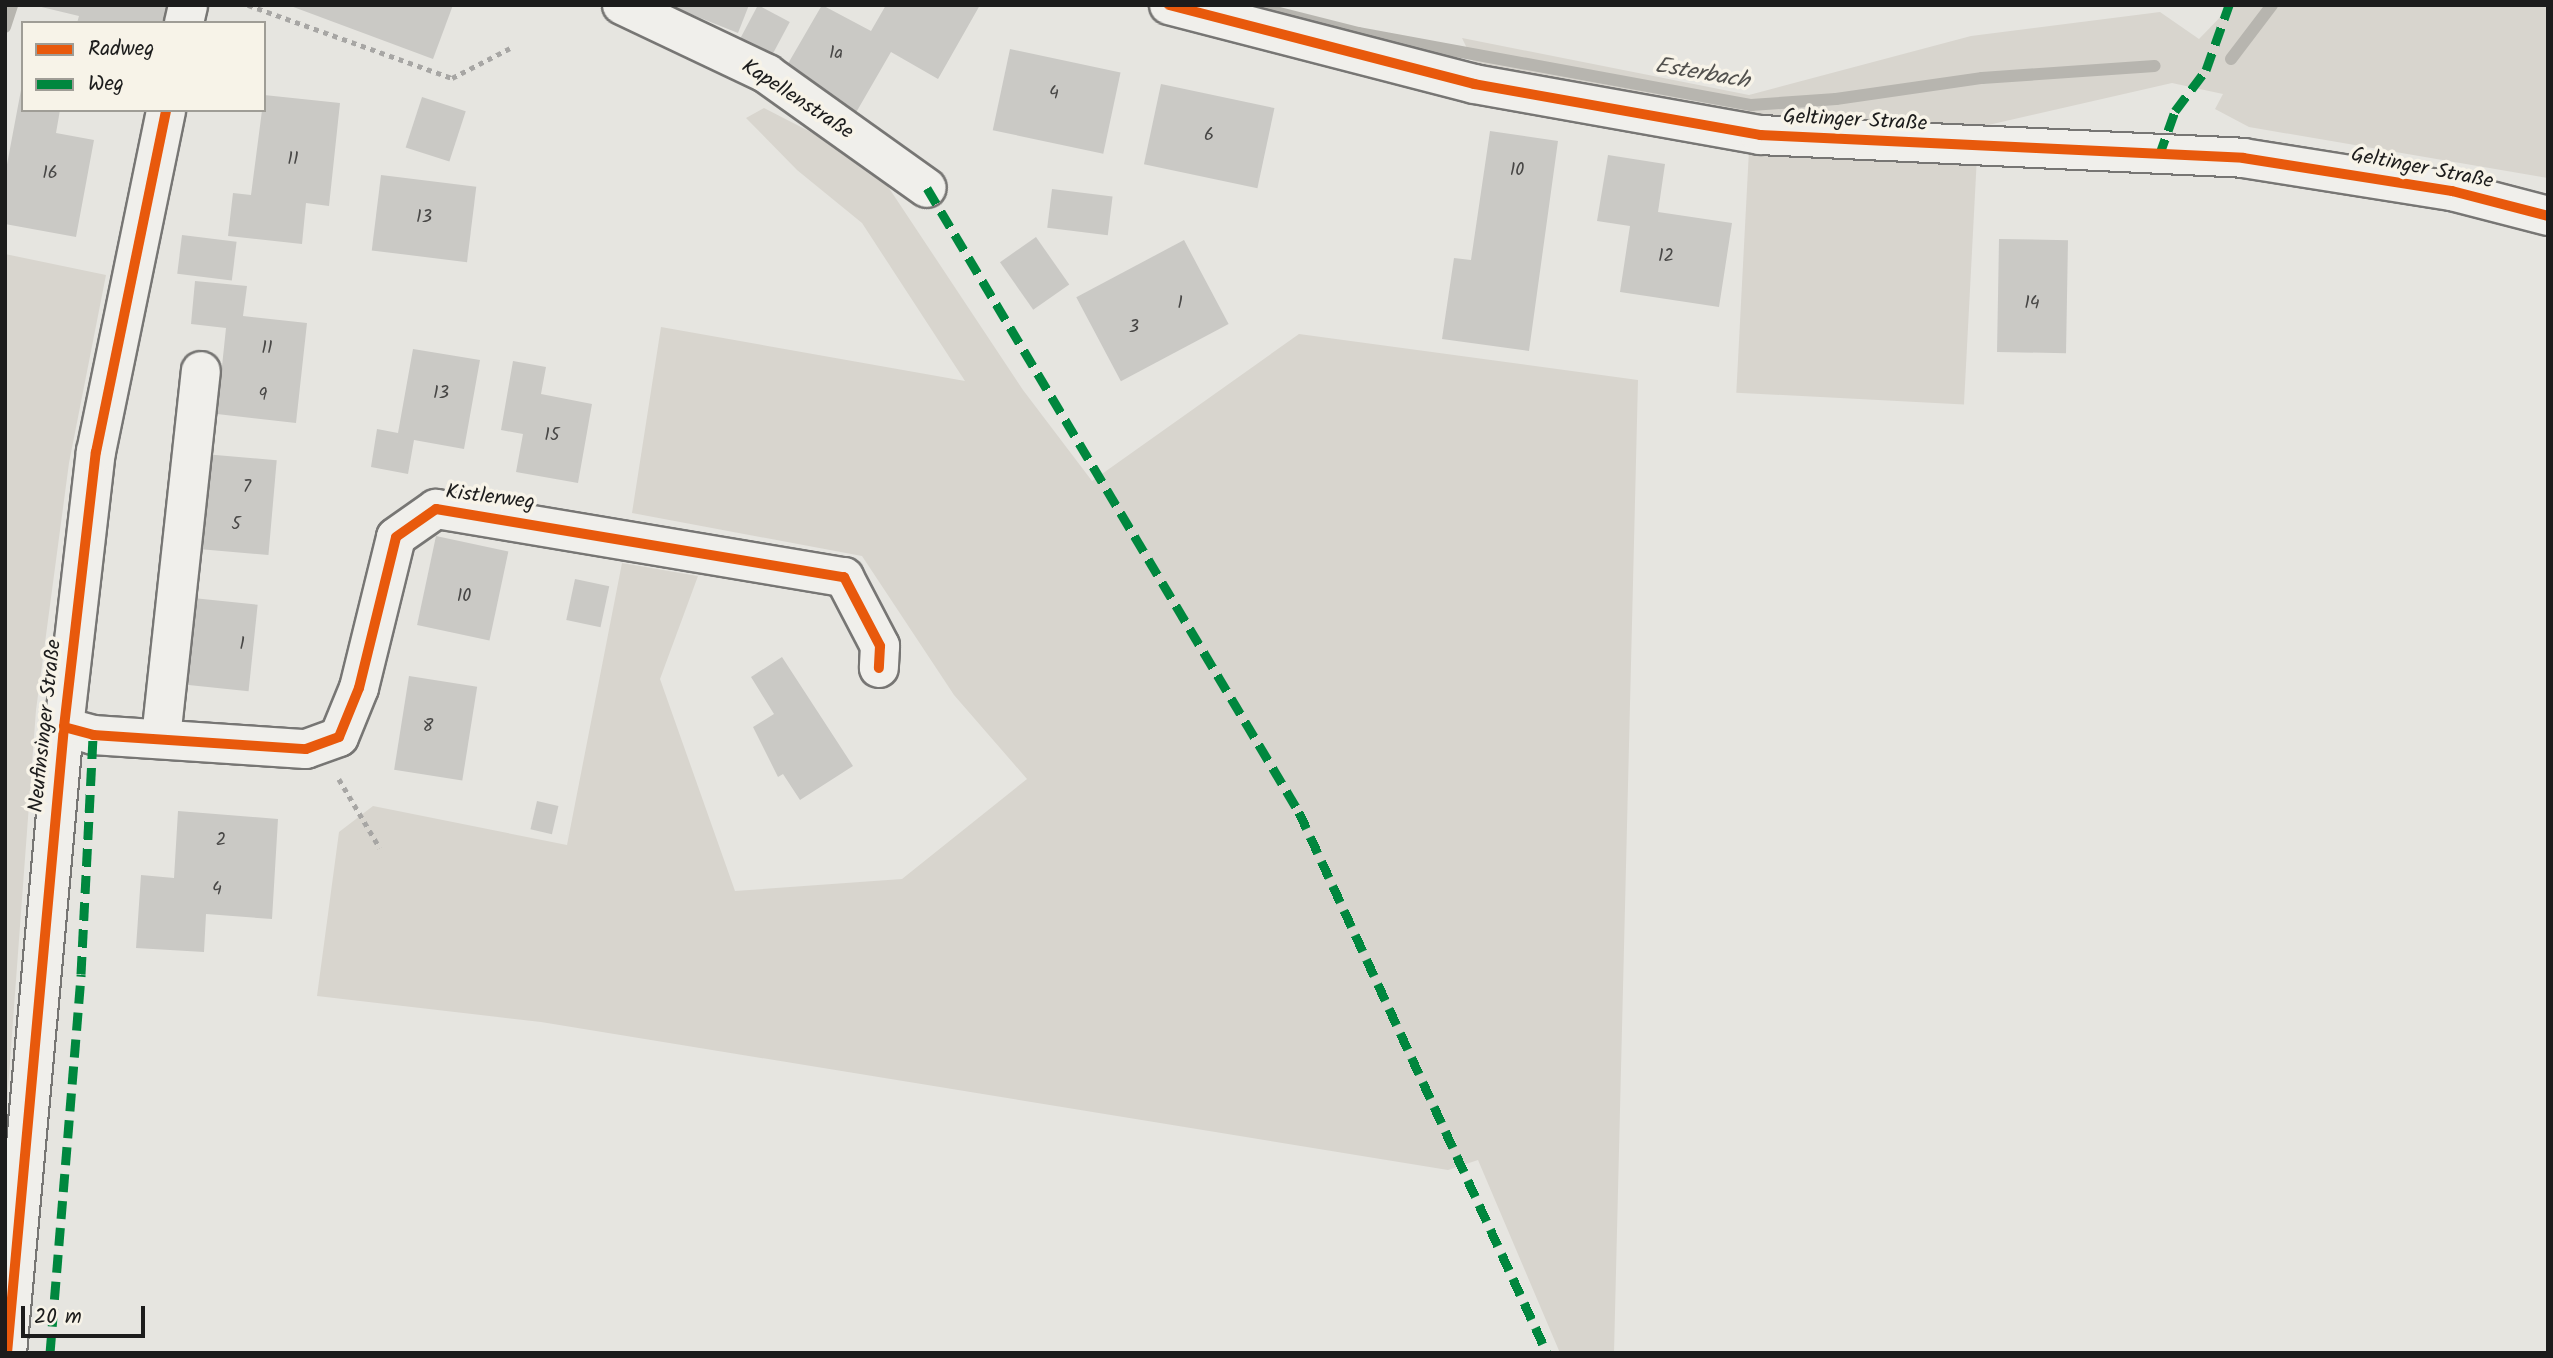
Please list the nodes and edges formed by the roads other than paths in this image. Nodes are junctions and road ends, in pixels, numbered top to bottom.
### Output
1 (622, 5) edge
2 (1169, 5) edge
3 (166, 112) edge
4 (927, 188) dead end
5 (2548, 216) edge
6 (201, 371) dead end
7 (879, 668) dead end
8 (64, 727) junction
9 (161, 738) junction
10 (7, 1353) edge

1 - 4 street, Kapellenstraße
2 - 5 street, Geltinger Straße
3 - 8 street, Neufinsinger Straße
6 - 9 street
7 - 9 street, Kistlerweg
8 - 9 street
8 - 10 street, Neufinsinger Straße

